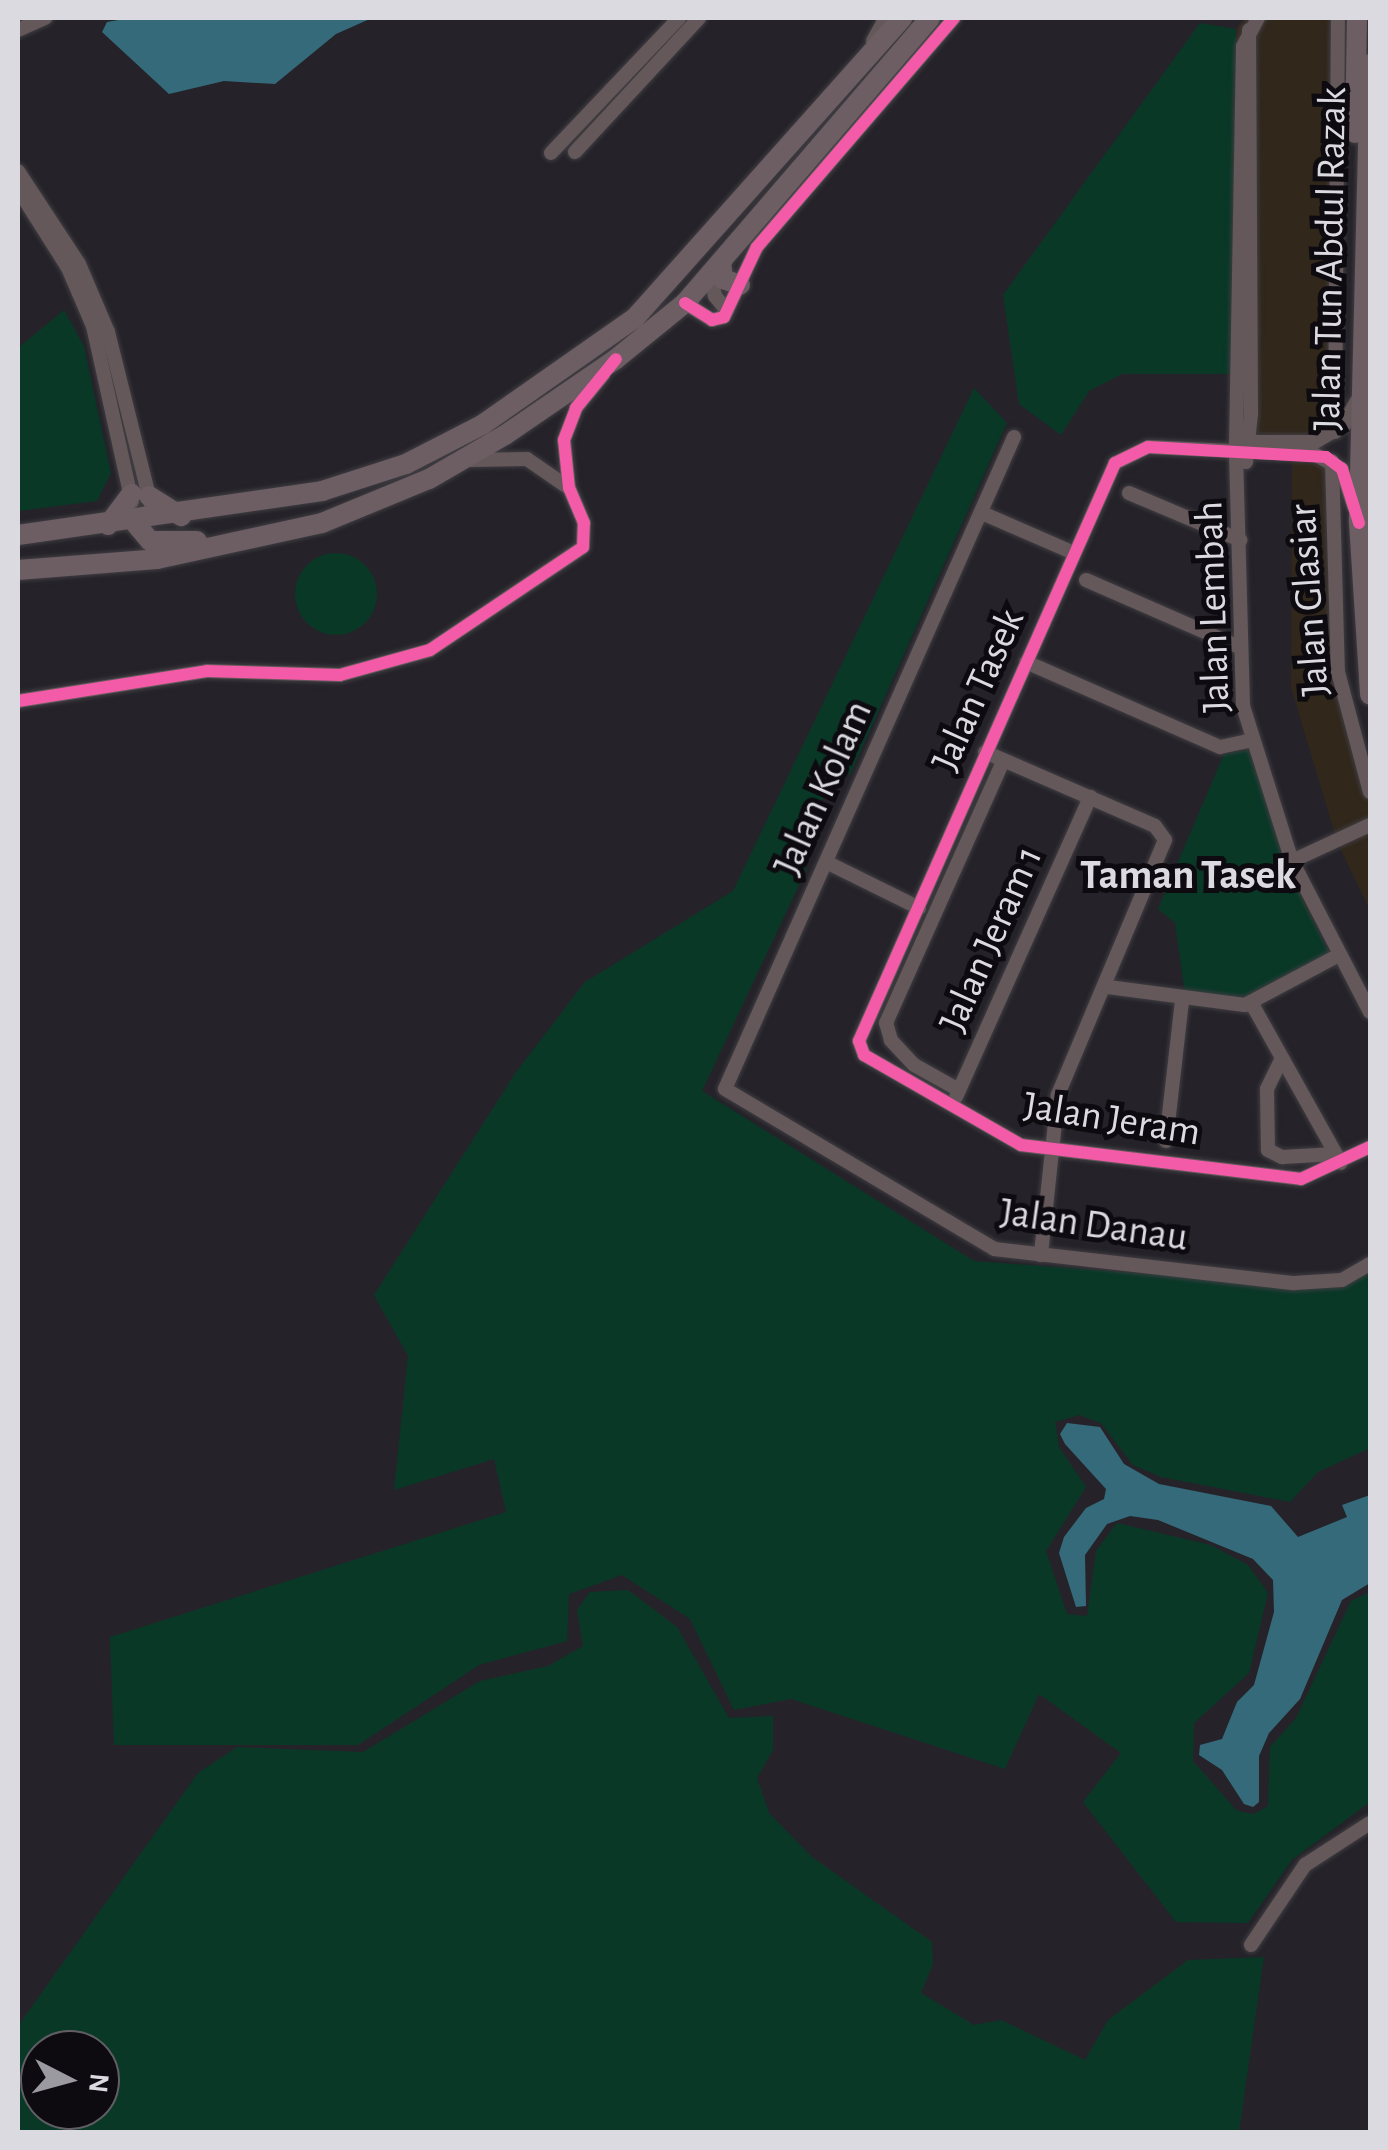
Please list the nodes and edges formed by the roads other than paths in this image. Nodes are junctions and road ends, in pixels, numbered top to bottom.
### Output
1 (45, 18) edge
2 (679, 18) edge
3 (699, 18) edge
4 (886, 18) edge
5 (902, 18) edge
6 (930, 18) edge
7 (954, 18) edge
8 (1338, 18) edge
9 (1357, 18) edge
10 (1254, 23) edge
11 (18, 30) edge
12 (1370, 64) edge
13 (859, 68) junction
14 (575, 152) dead end
15 (551, 153) dead end
16 (18, 170) edge
17 (18, 189) edge
18 (716, 268) junction
19 (1364, 269) junction
20 (740, 285) junction
21 (684, 302) junction
22 (727, 311) junction
23 (616, 359) junction
24 (1361, 386) junction
25 (1335, 432) junction
26 (1014, 437) dead end
27 (1239, 448) junction
28 (459, 461) junction
29 (1332, 461) junction
30 (569, 488) junction
31 (1129, 493) dead end
32 (140, 495) junction
33 (982, 513) junction
34 (181, 516) junction
35 (1359, 523) junction
36 (108, 525) junction
37 (146, 528) junction
38 (288, 531) junction
39 (18, 535) edge
40 (1240, 540) junction
41 (1074, 553) junction
42 (24, 570) edge
43 (1086, 580) dead end
44 (1239, 647) junction
45 (1026, 662) junction
46 (1370, 696) edge
47 (18, 701) edge
48 (1252, 740) junction
49 (985, 752) junction
50 (1003, 760) junction
51 (1370, 792) edge
52 (1090, 797) junction
53 (1370, 825) edge
54 (1292, 861) junction
55 (826, 862) junction
56 (919, 908) junction
57 (1337, 956) junction
58 (1108, 988) junction
59 (1182, 1000) junction
60 (1252, 1004) junction
61 (1370, 1012) edge
62 (860, 1049) joint
63 (1282, 1058) junction
64 (725, 1090) joint
65 (959, 1090) junction
66 (951, 1106) junction
67 (1166, 1141) dead end
68 (1370, 1147) edge
69 (1050, 1150) junction
70 (1338, 1159) junction
71 (1041, 1255) junction
72 (1370, 1264) edge
73 (1370, 1823) edge
74 (1370, 1835) edge

1 - 11 street
2 - 15 street
3 - 14 street
4 - 13 street
5 - 13 highway
6 - 18 highway
7 - 20 street
8 - 25 street
9 - 19 highway
10 - 27 street, Jalan Lembah
12 - 19 highway, Jalan Tun Abdul Razak
13 - 34 highway
16 - 32 street
17 - 32 street
18 - 20 highway
18 - 21 highway
18 - 22 street
19 - 24 highway, Jalan Tun Abdul Razak
20 - 22 street
21 - 22 street
21 - 23 highway
23 - 28 highway
23 - 30 street
24 - 25 street
24 - 35 highway, Jalan Tun Abdul Razak
25 - 27 street, Jalan Tasek
26 - 33 street, Jalan Kolam
27 - 29 street, Jalan Tasek
27 - 40 street, Jalan Lembah
27 - 41 street, Jalan Tasek
28 - 30 street
28 - 38 highway
29 - 35 street
29 - 51 street, Jalan Glasiar
30 - 47 street
31 - 40 street
32 - 34 highway
32 - 36 highway
32 - 37 street
33 - 41 street
33 - 55 street, Jalan Kolam
34 - 37 highway
35 - 46 highway, Jalan Tun Abdul Razak
36 - 37 highway
36 - 39 highway
37 - 38 highway
37 - 42 highway
38 - 42 highway
40 - 44 street, Jalan Lembah
41 - 45 street, Jalan Tasek
43 - 44 street
44 - 48 street, Jalan Lembah
45 - 48 street
45 - 49 street, Jalan Tasek
48 - 54 street, Jalan Lembah
49 - 50 street
49 - 56 street, Jalan Tasek
50 - 52 street
50 - 65 street, Jalan Tasek
52 - 58 street
52 - 65 street, Jalan Jeram 1
53 - 54 street
54 - 57 street, Jalan Lembah
55 - 56 street
55 - 64 street, Jalan Kolam
56 - 62 street, Jalan Tasek
57 - 60 street
57 - 61 street, Jalan Lembah
58 - 59 street
58 - 69 street
59 - 60 street
59 - 67 street
60 - 63 street
62 - 66 street, Jalan Jeram
63 - 70 street
63 - 70 street
64 - 71 street, Jalan Danau
65 - 66 street, Jalan Jeram 1
66 - 69 street, Jalan Jeram
68 - 70 street, Jalan Jeram
69 - 70 street, Jalan Jeram
69 - 71 street
71 - 72 street, Jalan Danau
73 - 74 street

